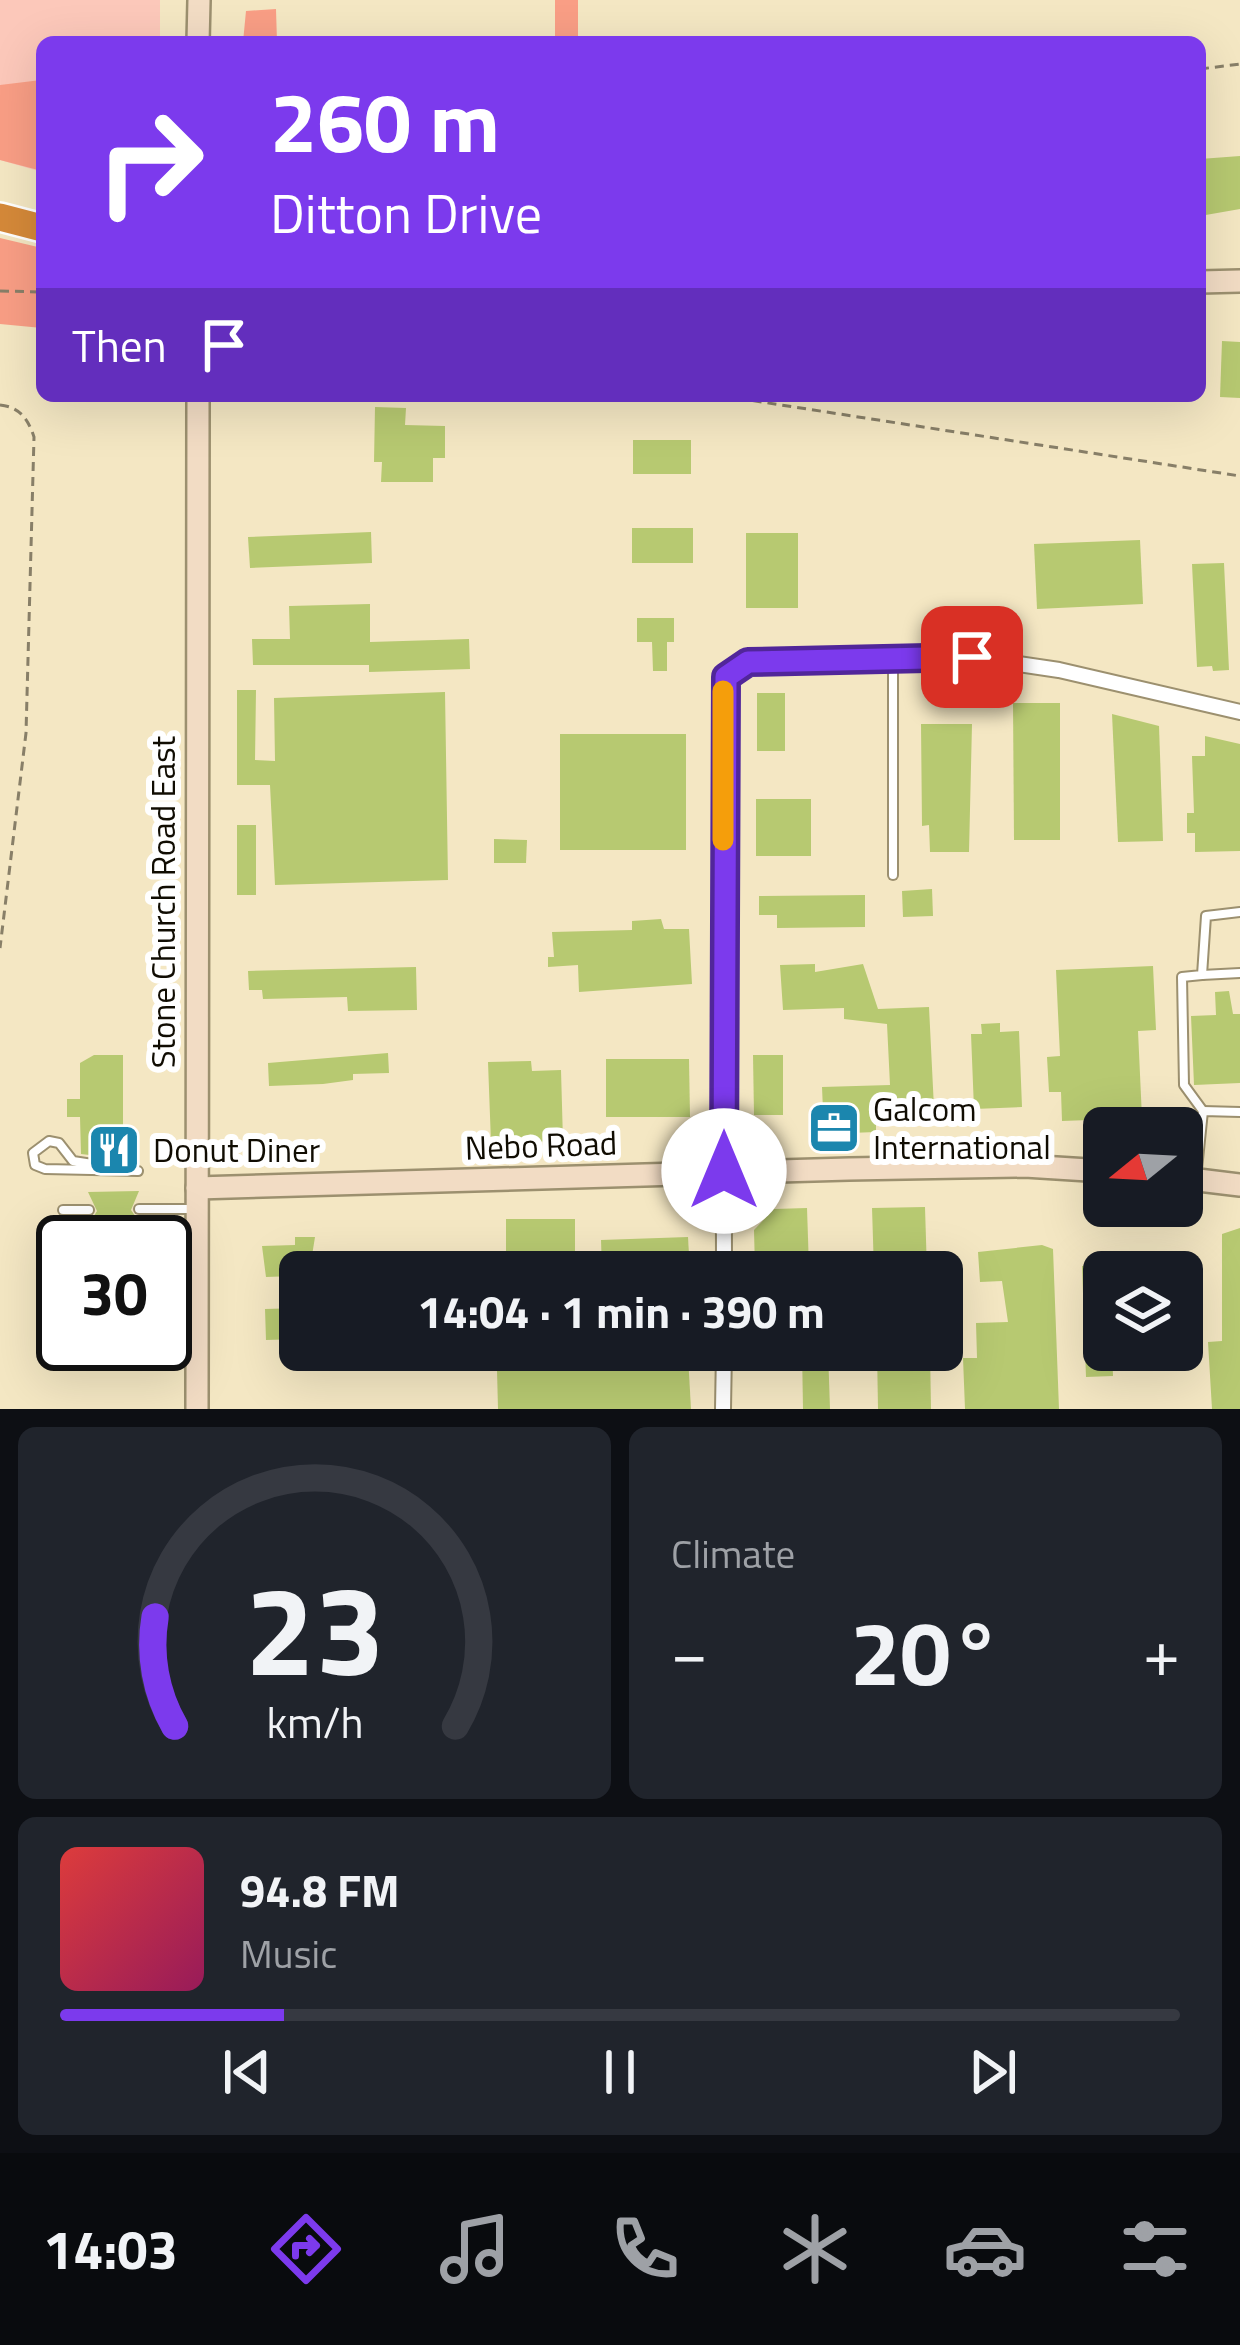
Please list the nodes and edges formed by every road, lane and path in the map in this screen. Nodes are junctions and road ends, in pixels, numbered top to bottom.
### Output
1 (199, 0) edge
2 (199, 36) edge
3 (1240, 64) edge
4 (1206, 69) edge
5 (0, 199) edge
6 (36, 208) edge
7 (0, 217) edge
8 (36, 226) edge
9 (1240, 281) edge
10 (1206, 282) edge
11 (0, 291) edge
12 (36, 292) edge
13 (198, 402) edge
14 (762, 402) edge
15 (0, 405) edge
16 (1240, 476) edge
17 (893, 658) junction
18 (1240, 712) edge
19 (893, 874) dead end
20 (1240, 912) edge
21 (0, 948) edge
22 (1240, 974) edge
23 (1202, 975) junction
24 (1200, 1107) edge
25 (1203, 1111) edge
26 (1240, 1112) edge
27 (1083, 1170) edge
28 (138, 1171) joint
29 (724, 1171) junction
30 (1203, 1181) edge
31 (1240, 1185) edge
32 (197, 1198) junction
33 (140, 1209) dead end
34 (63, 1210) dead end
35 (88, 1210) dead end
36 (724, 1251) edge
37 (724, 1371) edge
38 (197, 1409) edge
39 (723, 1409) edge

1 - 2 main road
3 - 4 path
5 - 6 highway
7 - 8 highway
9 - 10 main road
11 - 12 path
13 - 32 main road, Stone Church Road East
14 - 16 path
15 - 21 path
17 - 18 street
17 - 19 lane
17 - 29 street
20 - 23 lane
22 - 23 lane
23 - 24 lane
25 - 26 lane
27 - 29 main road, Nebo Road
28 - 28 lane
29 - 32 main road, Nebo Road
29 - 36 street
30 - 31 main road
32 - 33 lane
32 - 38 main road, Stone Church Road East
34 - 35 lane
37 - 39 street

